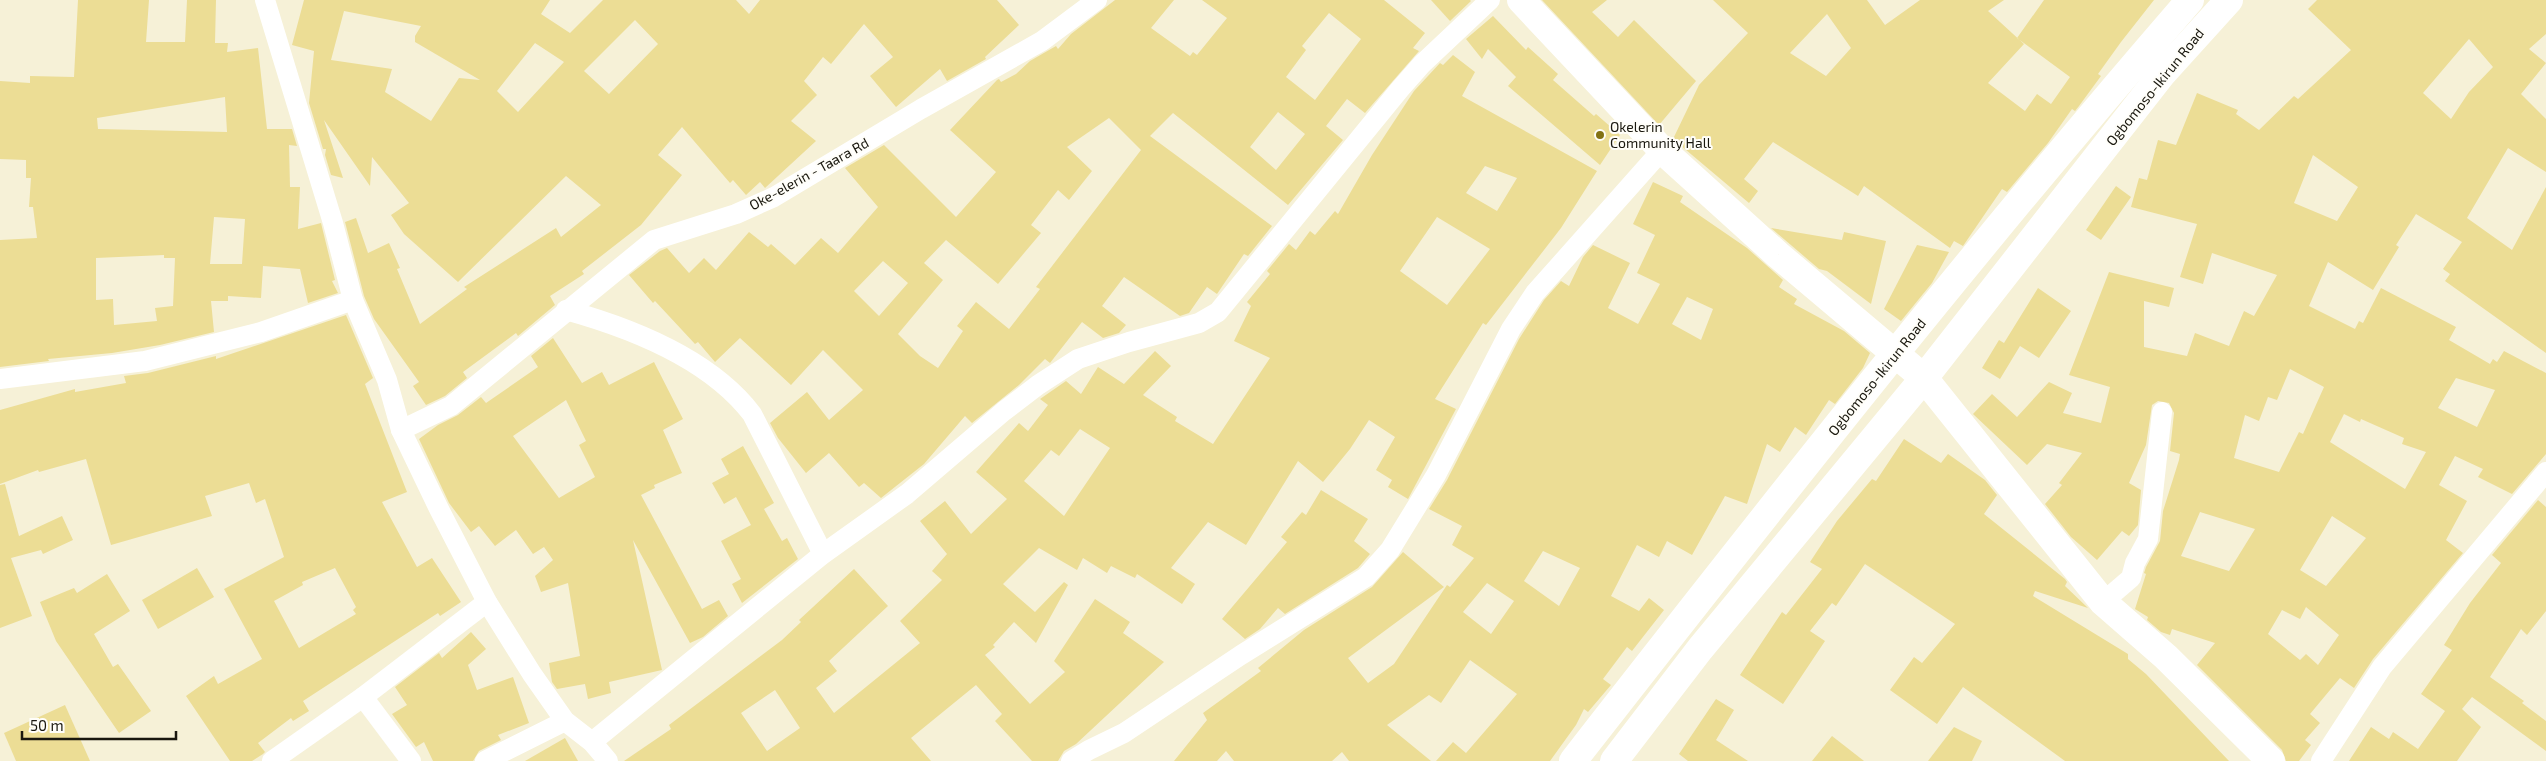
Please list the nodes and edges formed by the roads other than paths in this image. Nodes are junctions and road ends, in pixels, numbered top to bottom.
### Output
1 (265, 0) edge
2 (1097, 0) edge
3 (1490, 0) edge
4 (1521, 0) edge
5 (2190, 0) edge
6 (2229, 0) edge
7 (1662, 150) junction
8 (353, 300) junction
9 (566, 310) junction
10 (1896, 352) junction
11 (0, 378) edge
12 (1924, 378) junction
13 (2162, 412) dead end
14 (402, 430) junction
15 (2546, 472) edge
16 (823, 554) junction
17 (488, 602) junction
18 (2103, 602) junction
19 (363, 697) junction
20 (564, 722) junction
21 (592, 742) junction
22 (272, 761) edge
23 (412, 761) edge
24 (485, 761) edge
25 (608, 761) edge
26 (1071, 761) edge
27 (1573, 761) edge
28 (1614, 761) edge
29 (2271, 761) edge
30 (2320, 761) edge

1 - 8 street
2 - 9 street, Oke-elerin - Taara Rd
3 - 16 street
4 - 7 main road
5 - 10 main road, Ogbomoso-Ikirun Road
6 - 12 main road, Ogbomoso-Ikirun Road
7 - 10 main road
7 - 26 street
8 - 11 street
8 - 14 street
9 - 14 street, Oke-elerin - Taara Rd
9 - 16 street
10 - 12 main road
10 - 27 main road, Ogbomoso-Ikirun Road
12 - 18 main road
12 - 28 main road, Ogbomoso-Ikirun Road
13 - 18 street
14 - 17 street
15 - 30 street
16 - 21 street
17 - 19 street
17 - 20 street
18 - 29 main road
19 - 22 street
19 - 23 street
20 - 21 street
20 - 24 street
21 - 25 street

